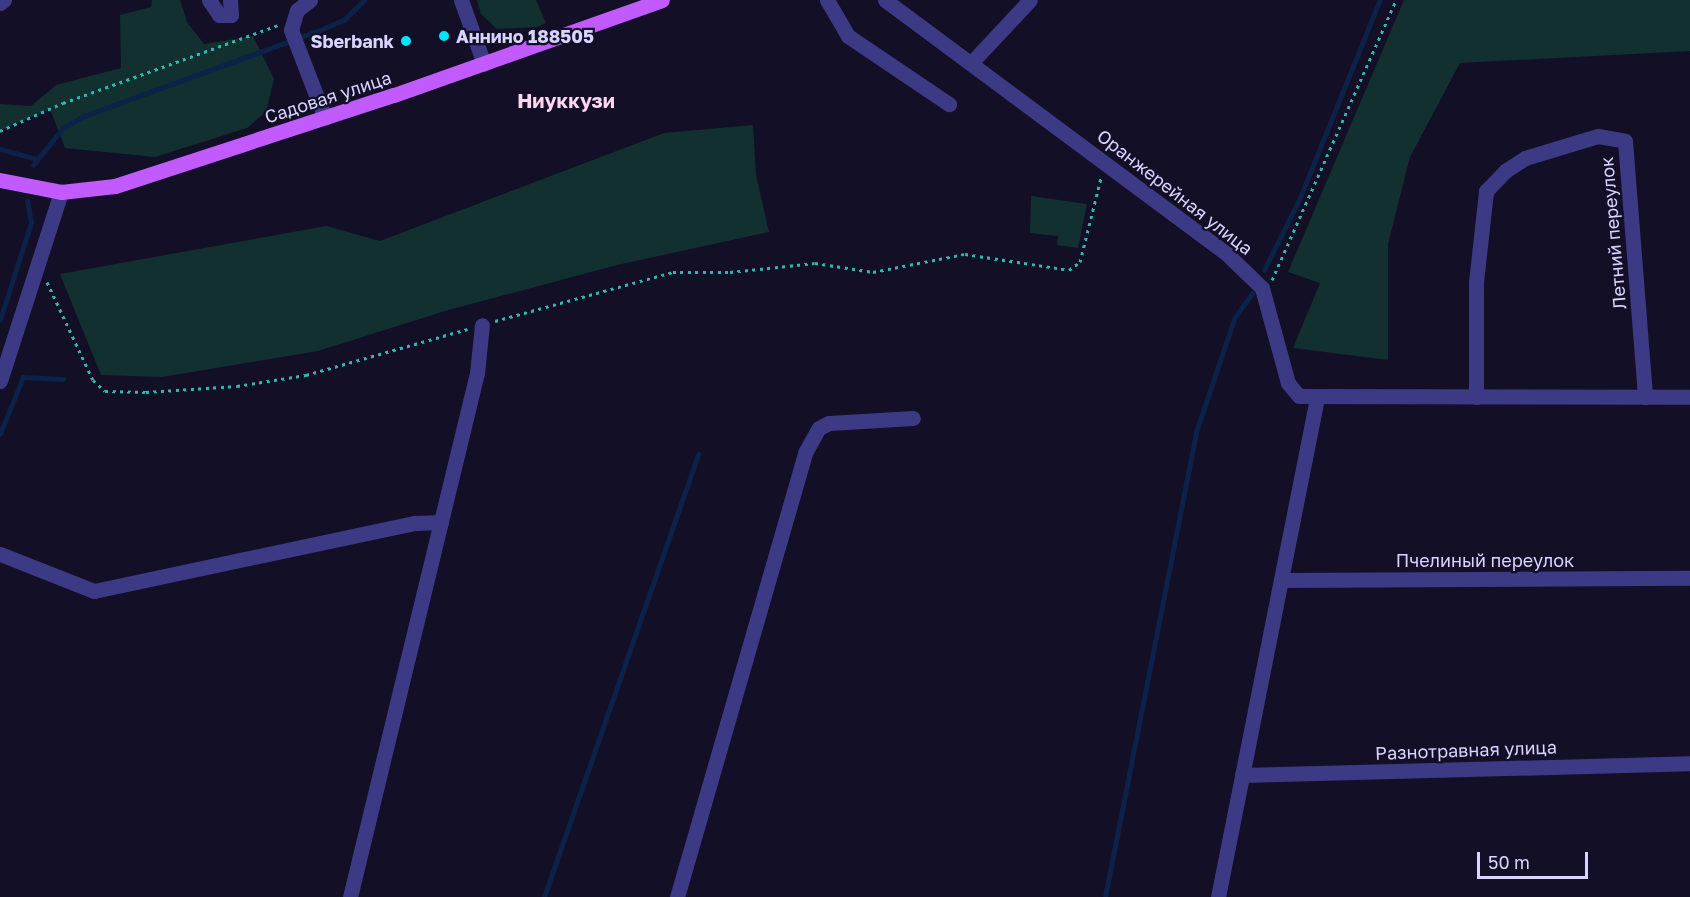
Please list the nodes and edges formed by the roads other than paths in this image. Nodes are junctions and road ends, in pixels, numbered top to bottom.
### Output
1 (4, 0) edge
2 (209, 0) edge
3 (230, 0) edge
4 (310, 0) edge
5 (461, 0) edge
6 (662, 0) edge
7 (827, 0) edge
8 (885, 0) edge
9 (1030, 0) edge
10 (0, 3) edge
11 (971, 63) junction
12 (484, 64) junction
13 (949, 104) dead end
14 (325, 118) junction
15 (0, 180) edge
16 (61, 192) junction
17 (482, 325) road end
18 (4, 356) edge
19 (0, 381) edge
20 (1476, 397) junction
21 (1646, 397) junction
22 (1690, 397) edge
23 (1317, 398) junction
24 (913, 418) dead end
25 (441, 522) junction
26 (0, 554) edge
27 (1690, 578) edge
28 (1281, 580) junction
29 (1690, 763) edge
30 (1242, 775) junction
31 (350, 897) edge
32 (677, 897) edge
33 (1218, 897) edge

1 - 10 street
2 - 3 street
4 - 14 street
5 - 12 street
6 - 12 main road, Садовая улица
7 - 13 street
8 - 11 street, Оранжерейная улица
9 - 11 street
11 - 23 street, Оранжерейная улица
12 - 14 main road, Садовая улица
14 - 16 main road, Садовая улица
15 - 16 main road, Садовая улица
16 - 18 street
17 - 25 street
18 - 19 street
20 - 21 street
20 - 21 street, Летний переулок
20 - 23 street
21 - 22 street
23 - 28 street
24 - 32 street
25 - 26 street
25 - 31 street
27 - 28 street, Пчелиный переулок
28 - 30 street
29 - 30 street, Разнотравная улица
30 - 33 street

